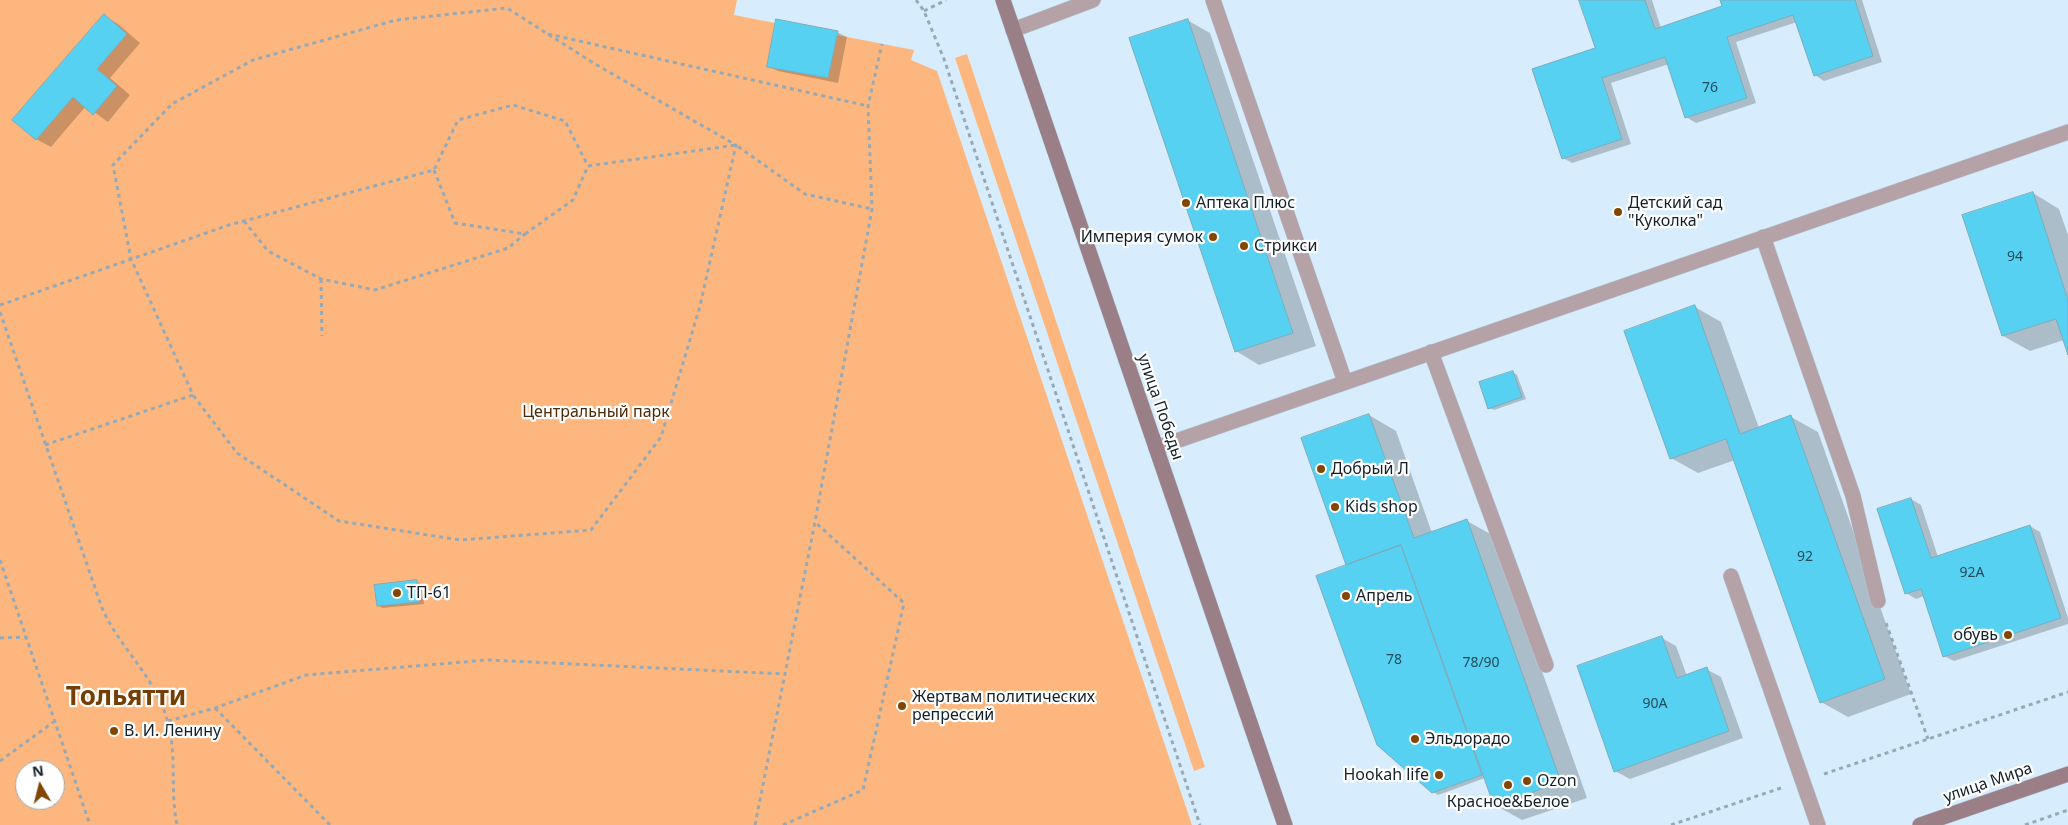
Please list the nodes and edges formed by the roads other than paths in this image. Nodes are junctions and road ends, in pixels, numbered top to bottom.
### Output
1 (1002, 0) edge
2 (1093, 0) edge
3 (1214, 0) edge
4 (1013, 30) junction
5 (2068, 132) edge
6 (1763, 238) junction
7 (1431, 352) junction
8 (1345, 382) junction
9 (1156, 448) junction
10 (1731, 576) dead end
11 (1878, 601) road end
12 (1546, 665) dead end
13 (2068, 774) edge
14 (1924, 824) edge
15 (1285, 825) edge
16 (1818, 825) edge

1 - 4 main road, улица Победы
2 - 4 lane
3 - 8 lane
4 - 9 main road, улица Победы
5 - 6 lane
6 - 7 lane
6 - 11 lane
7 - 8 lane
7 - 12 lane
8 - 9 lane
9 - 15 main road, улица Победы
10 - 16 lane
13 - 14 main road, улица Мира

